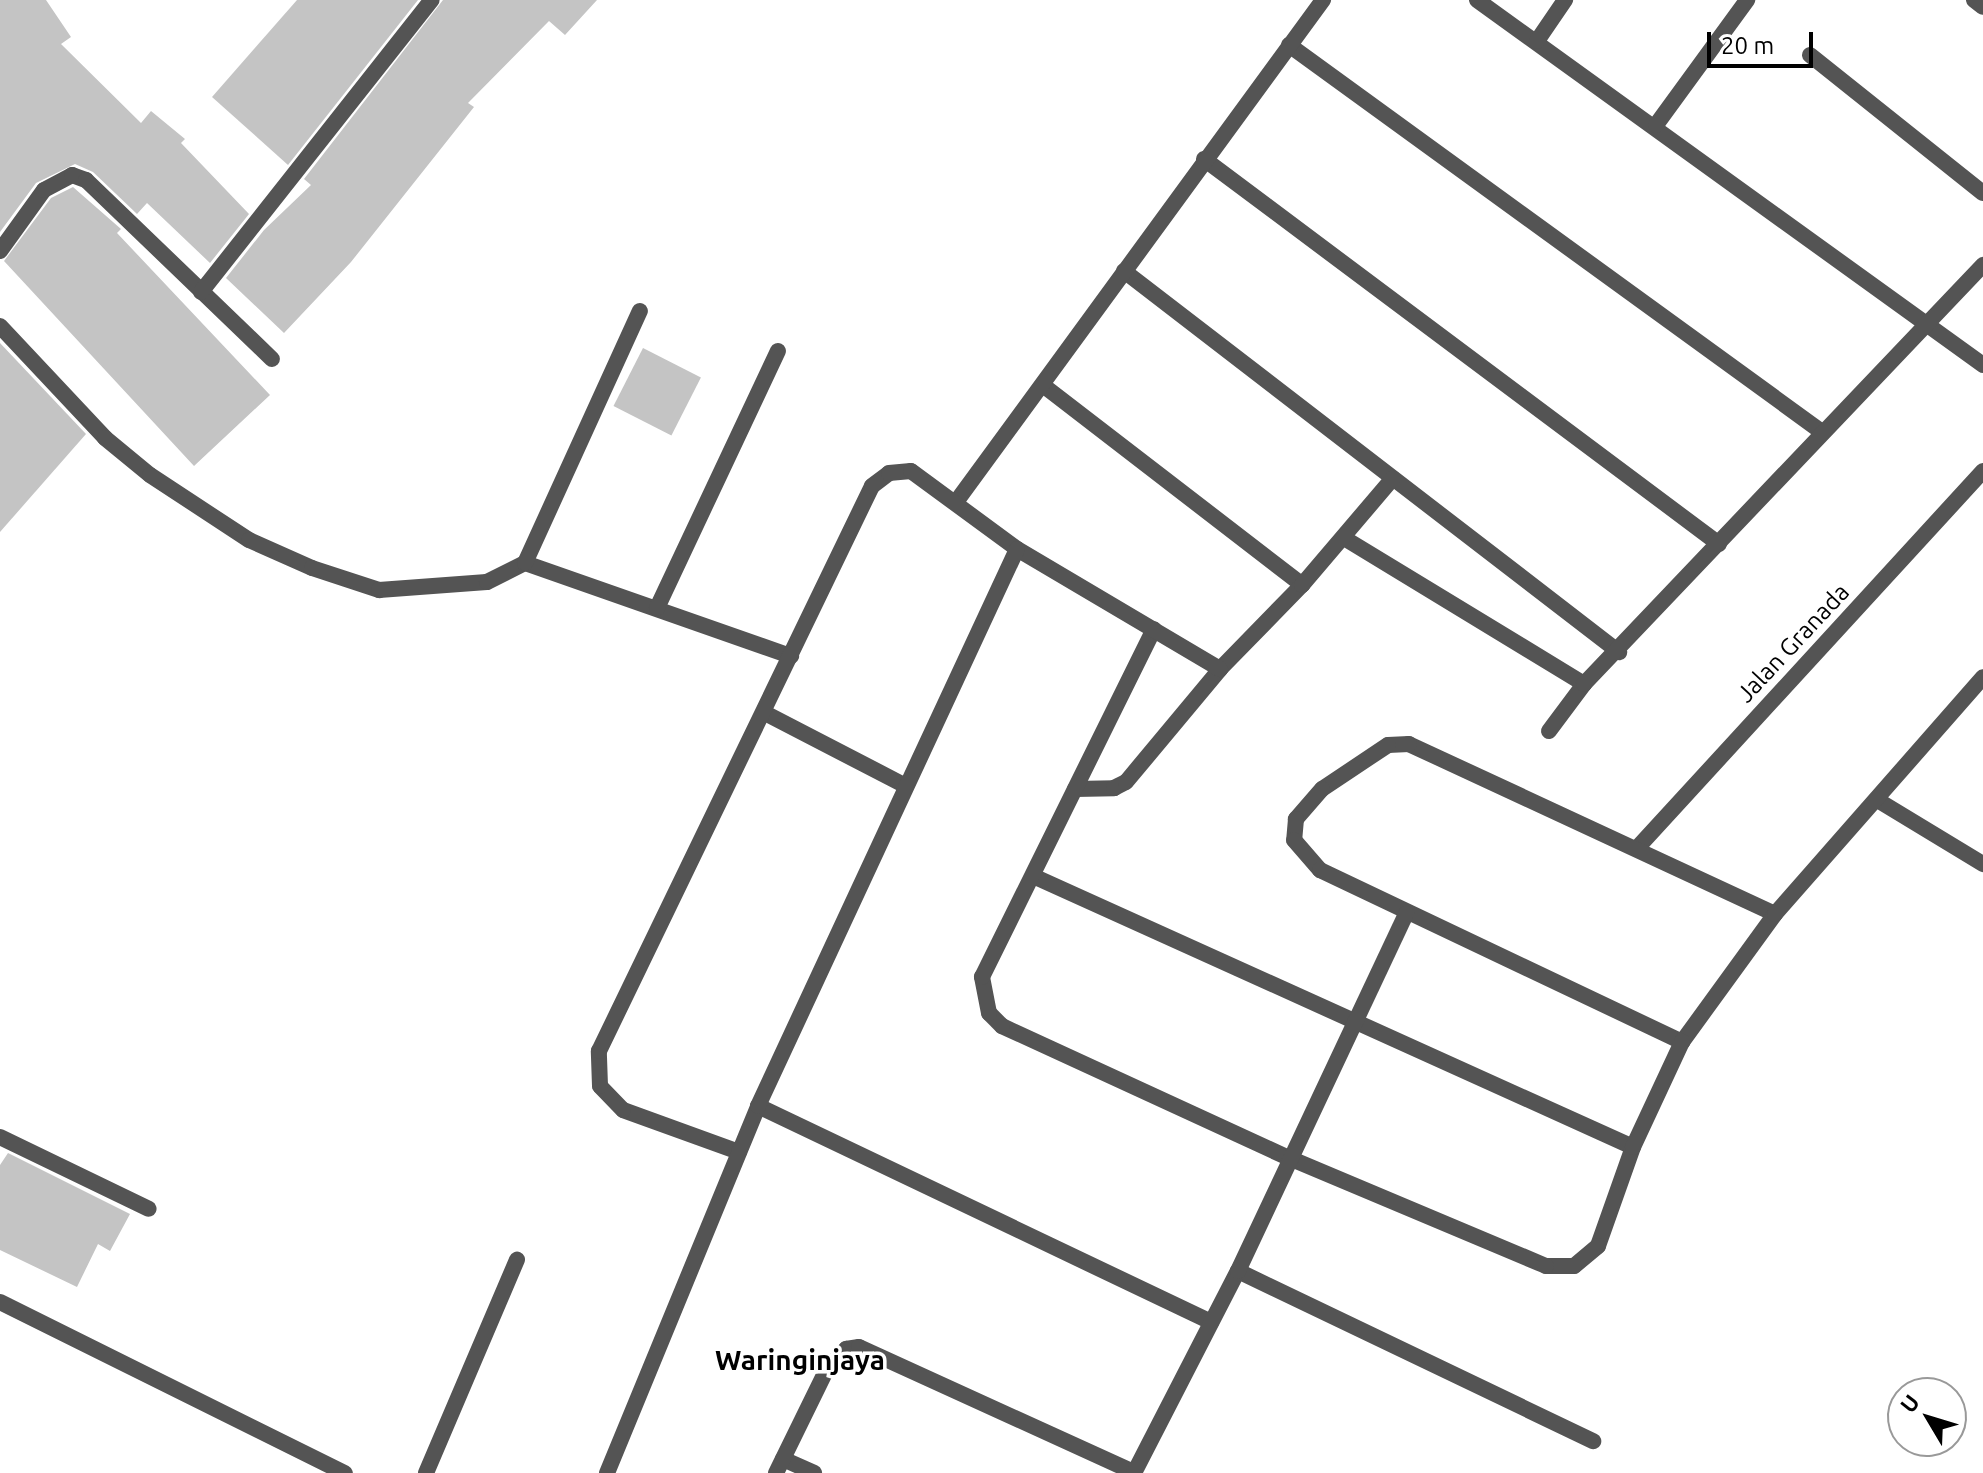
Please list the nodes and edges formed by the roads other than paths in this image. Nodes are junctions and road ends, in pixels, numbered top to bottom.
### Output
1 (432, 0) edge
2 (1323, 0) edge
3 (1477, 0) edge
4 (1565, 0) edge
5 (1747, 0) edge
6 (1974, 0) edge
7 (1983, 7) edge
8 (1537, 41) junction
9 (1289, 45) junction
10 (1810, 55) dead end
11 (1656, 125) junction
12 (1204, 159) junction
13 (1983, 193) edge
14 (0, 251) edge
15 (1983, 265) edge
16 (1124, 271) junction
17 (201, 292) junction
18 (640, 311) dead end
19 (1930, 323) junction
20 (0, 326) edge
21 (778, 351) dead end
22 (272, 359) dead end
23 (1983, 365) edge
24 (1044, 386) junction
25 (1822, 432) junction
26 (1983, 471) edge
27 (1393, 478) junction
28 (956, 502) junction
29 (1344, 538) junction
30 (1719, 544) junction
31 (1017, 549) junction
32 (525, 563) junction
33 (1302, 585) junction
34 (657, 608) junction
35 (1154, 629) junction
36 (1619, 652) junction
37 (791, 656) junction
38 (1220, 669) junction
39 (1981, 683) edge
40 (1584, 684) junction
41 (765, 713) junction
42 (1549, 731) dead end
43 (904, 785) junction
44 (1075, 789) junction
45 (1879, 801) junction
46 (1639, 846) junction
47 (1983, 864) edge
48 (1033, 876) junction
49 (1406, 914) junction
50 (1775, 914) junction
51 (1355, 1024) junction
52 (1682, 1042) junction
53 (758, 1106) junction
54 (0, 1137) edge
55 (1633, 1147) junction
56 (739, 1152) junction
57 (1291, 1159) junction
58 (149, 1209) dead end
59 (517, 1260) dead end
60 (1238, 1271) junction
61 (0, 1302) edge
62 (1211, 1322) junction
63 (1593, 1441) dead end
64 (779, 1466) edge
65 (345, 1473) edge
66 (426, 1473) edge
67 (607, 1473) edge
68 (814, 1473) edge
69 (1134, 1473) edge

1 - 17 street
2 - 9 street
3 - 8 street
4 - 8 street
5 - 11 street
6 - 7 street
8 - 11 street
9 - 12 street
9 - 25 street
10 - 13 street
11 - 19 street
12 - 16 street
12 - 30 street
14 - 17 street
15 - 19 street
16 - 24 street
16 - 27 street
17 - 22 street
18 - 32 street
19 - 23 street
19 - 25 street
20 - 32 street
21 - 34 street
24 - 28 street
24 - 33 street
25 - 30 street
26 - 46 street, Jalan Granada
27 - 29 street
27 - 36 street
28 - 31 street
28 - 37 street
29 - 33 street
29 - 40 street
30 - 36 street
31 - 35 street
31 - 43 street
32 - 34 street
33 - 38 street
34 - 37 street
35 - 38 street
35 - 44 street
36 - 40 street
37 - 41 street
38 - 44 street
39 - 45 street
40 - 42 street
41 - 43 street
41 - 56 street
43 - 53 street
44 - 48 street
45 - 47 street
45 - 50 street
46 - 49 street
46 - 50 street
48 - 51 street
48 - 57 street
49 - 51 street
49 - 52 street
50 - 52 street
51 - 55 street
51 - 57 street
52 - 55 street
53 - 56 street
53 - 62 street
54 - 58 street
55 - 57 street
56 - 67 street
57 - 60 street
59 - 66 street
60 - 62 street
60 - 63 street
61 - 65 street
62 - 69 street
64 - 68 street
64 - 69 street

